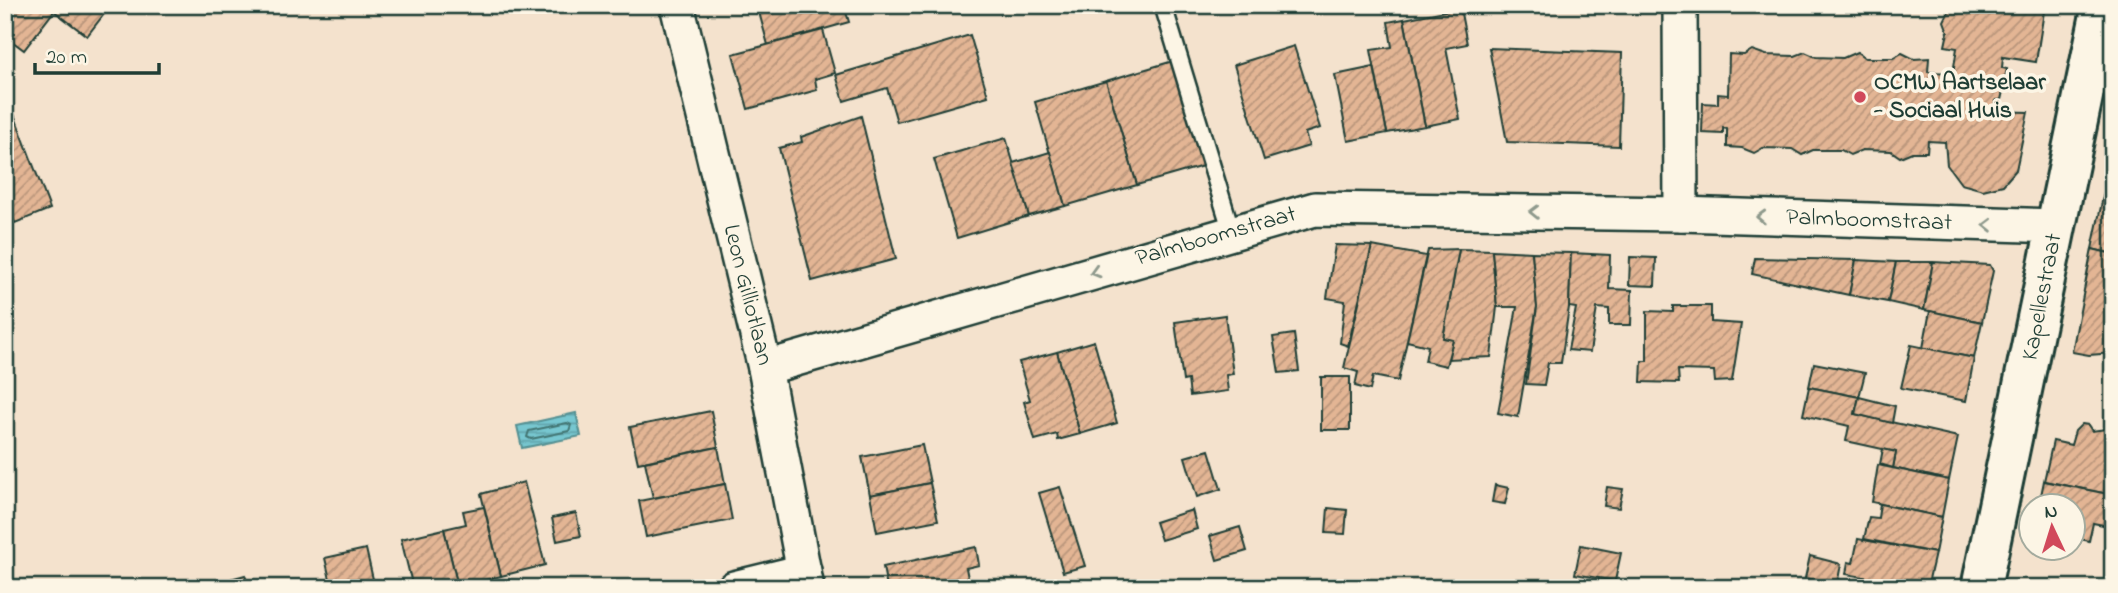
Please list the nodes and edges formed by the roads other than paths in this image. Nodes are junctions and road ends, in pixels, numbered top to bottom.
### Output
1 (677, 5) edge
2 (1163, 5) edge
3 (1681, 5) edge
4 (2102, 5) edge
5 (1682, 214) junction
6 (2057, 226) junction
7 (1232, 233) junction
8 (765, 368) junction
9 (806, 580) edge
10 (734, 588) edge
11 (1982, 588) edge

1 - 8 street, Leon Gilliotlaan
2 - 7 lane
3 - 5 street
4 - 6 street, Kapellestraat
6 -> 5 street, Palmboomstraat
5 -> 7 street, Palmboomstraat
6 - 11 street, Kapellestraat
7 -> 8 street, Palmboomstraat
8 - 9 street, Leon Gilliotlaan
9 - 10 street

